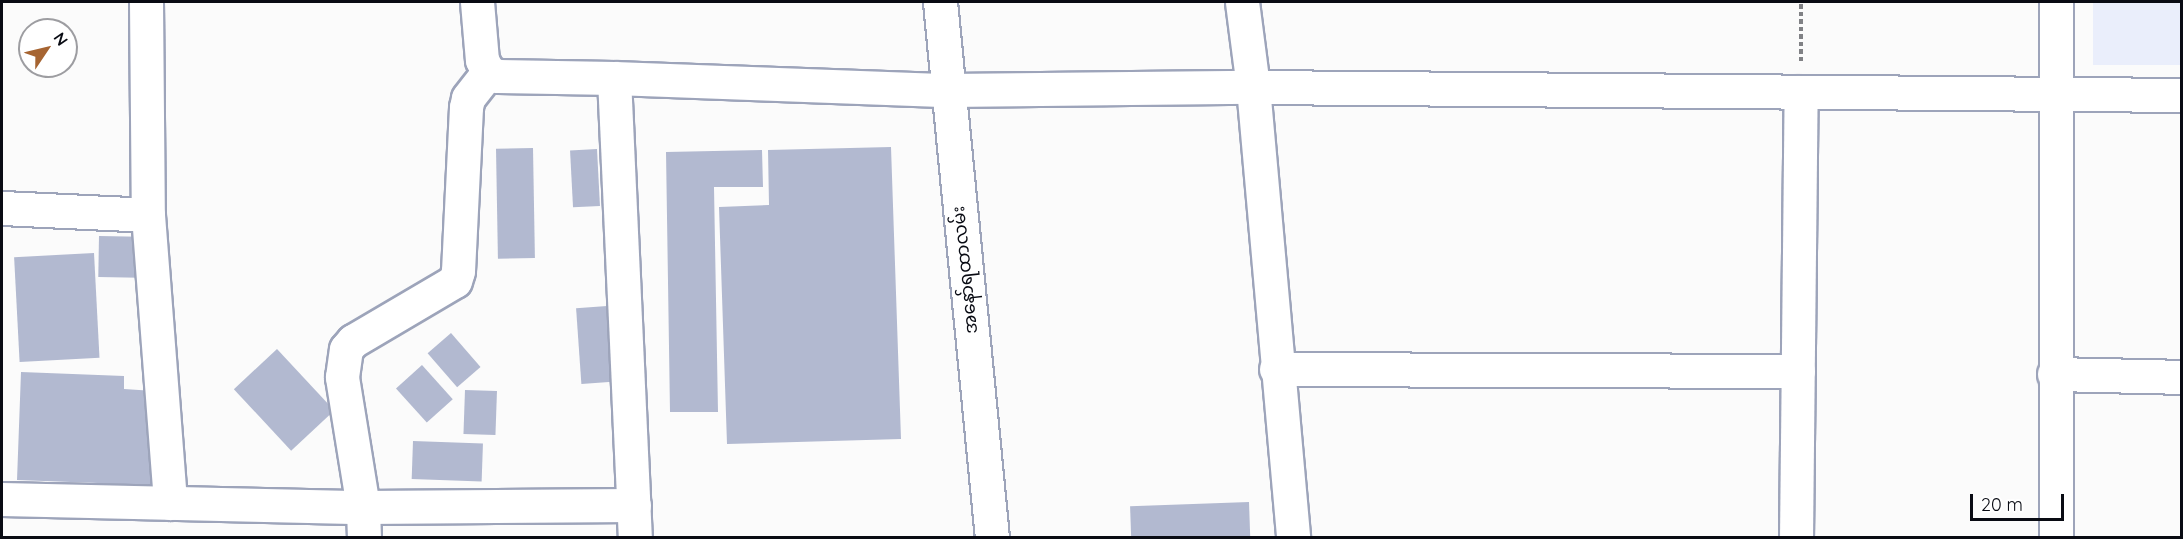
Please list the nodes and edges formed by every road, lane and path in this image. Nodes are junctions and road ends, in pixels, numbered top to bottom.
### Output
1 (146, 2) edge
2 (477, 2) edge
3 (940, 2) edge
4 (1242, 2) edge
5 (1801, 2) edge
6 (2056, 2) edge
7 (488, 72) junction
8 (614, 78) junction
9 (1253, 87) junction
10 (948, 90) junction
11 (1801, 92) junction
12 (2056, 94) junction
13 (2181, 95) edge
14 (2, 208) edge
15 (148, 215) junction
16 (1276, 369) junction
17 (1798, 371) junction
18 (2054, 374) junction
19 (2181, 377) edge
20 (2, 499) edge
21 (170, 503) junction
22 (634, 505) junction
23 (363, 522) edge
24 (635, 537) edge
25 (992, 537) edge
26 (1293, 537) edge
27 (1796, 537) edge
28 (2056, 537) edge

1 - 15 street
2 - 7 street
3 - 10 street, အနော်ရထာလမ်း
4 - 9 street
5 - 11 path
6 - 12 street
7 - 8 street
7 - 23 street
8 - 10 street
8 - 22 street
9 - 10 street
9 - 11 street
9 - 16 street
10 - 25 street, အနော်ရထာလမ်း
11 - 12 street
11 - 17 street
12 - 13 street
12 - 18 street
14 - 15 street
15 - 21 street
16 - 17 street
16 - 26 street
17 - 27 street
18 - 19 street
18 - 28 street
20 - 21 street
21 - 23 street
22 - 23 street
22 - 24 street

